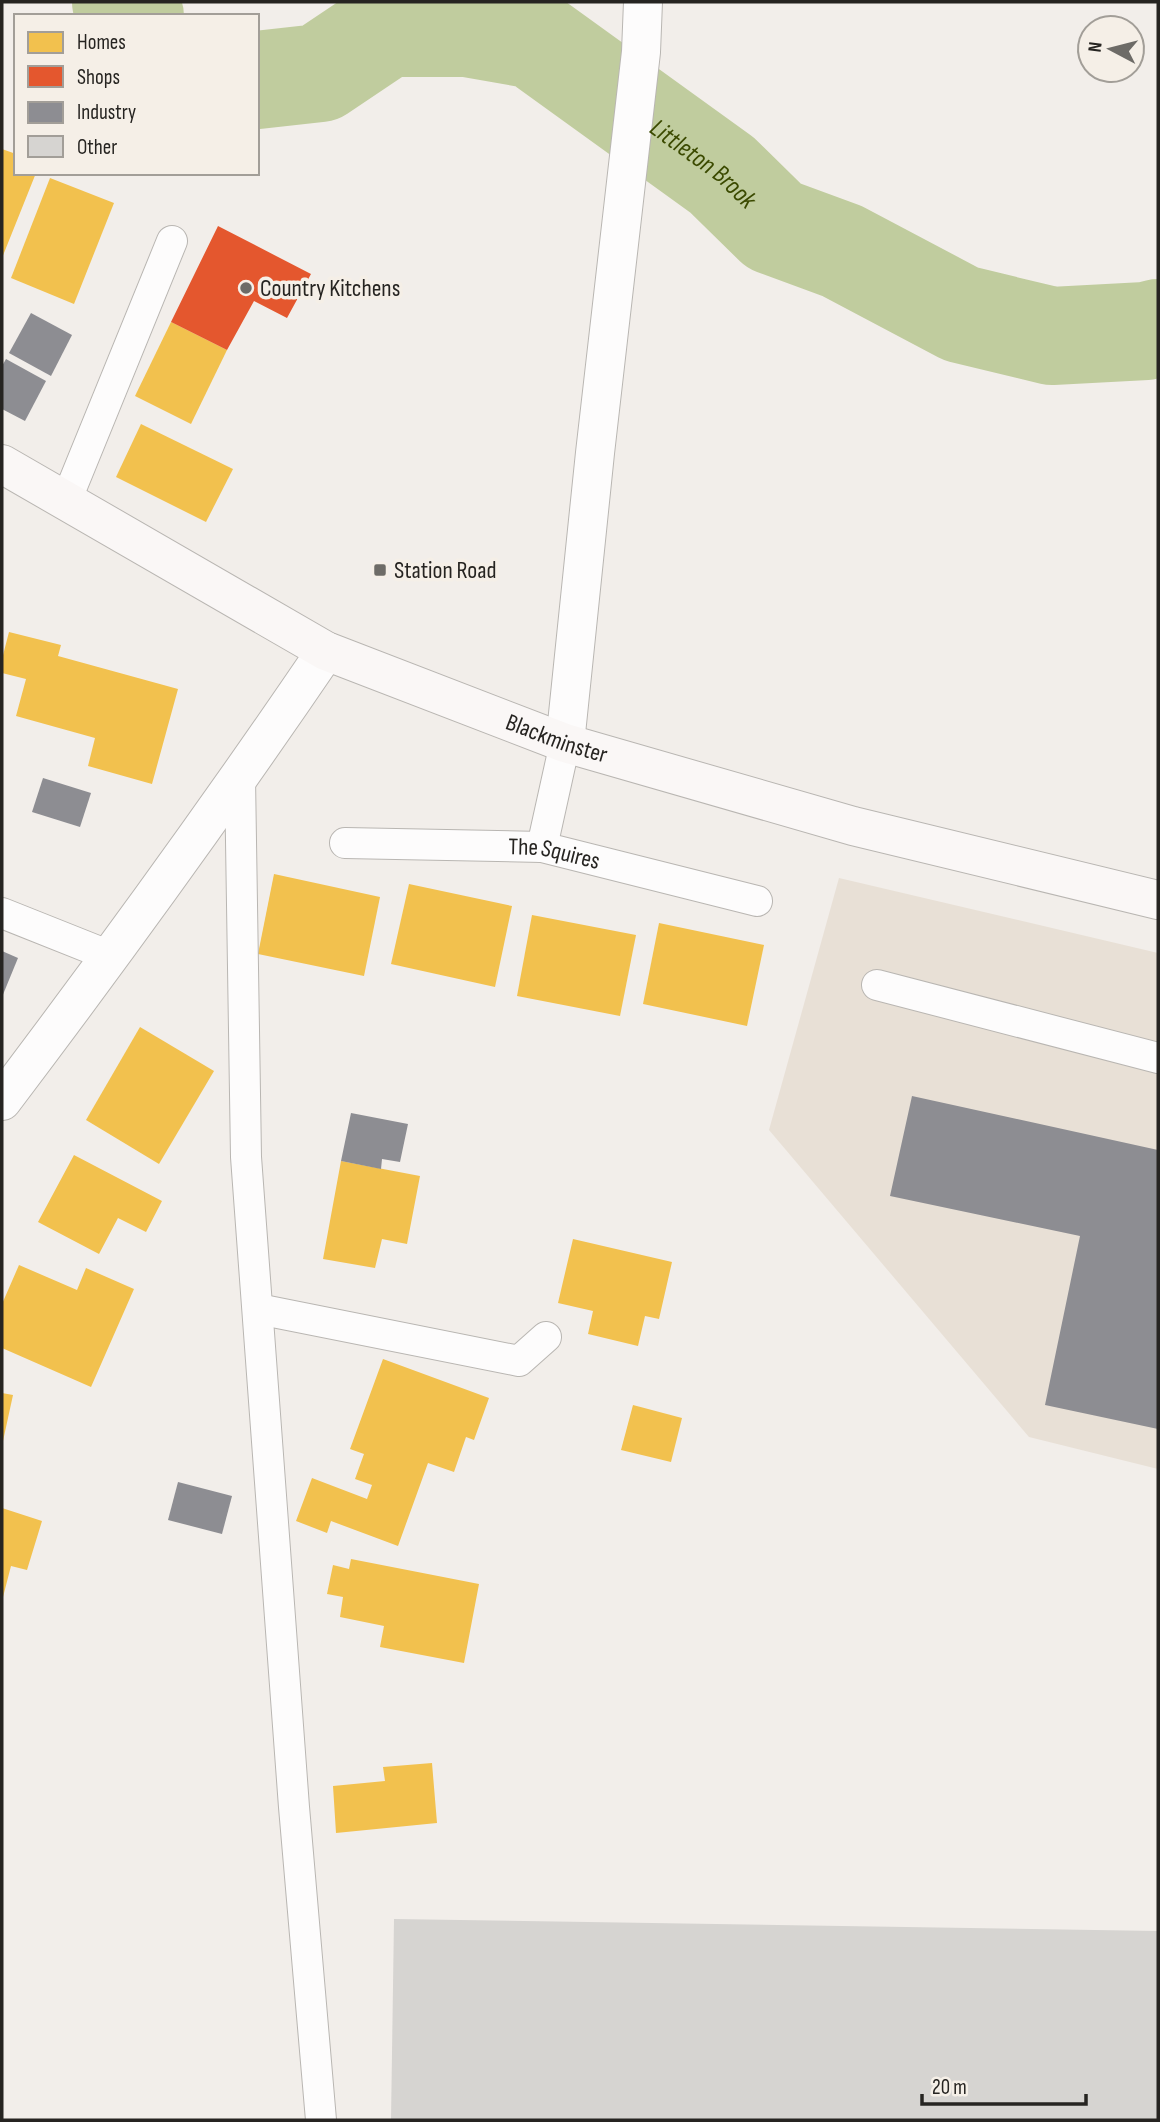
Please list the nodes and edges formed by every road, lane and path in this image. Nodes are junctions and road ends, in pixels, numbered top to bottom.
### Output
1 (643, 2) edge
2 (172, 241) dead end
3 (2, 464) edge
4 (66, 501) junction
5 (326, 651) junction
6 (565, 743) junction
7 (240, 778) junction
8 (345, 843) dead end
9 (542, 847) junction
10 (1158, 900) edge
11 (757, 901) dead end
12 (2, 913) edge
13 (110, 957) junction
14 (877, 985) dead end
15 (1158, 1058) edge
16 (2, 1101) edge
17 (258, 1308) junction
18 (546, 1336) dead end
19 (321, 2120) edge

1 - 6 street
2 - 4 lane
3 - 4 main road, Blackminster
4 - 5 main road, Blackminster
5 - 6 main road, Blackminster
5 - 7 street
6 - 9 lane
6 - 10 main road, Blackminster
7 - 13 street
7 - 17 lane
8 - 9 lane, The Squires
9 - 11 lane, The Squires
12 - 13 lane
13 - 16 street
14 - 15 lane
17 - 18 lane
17 - 19 lane

